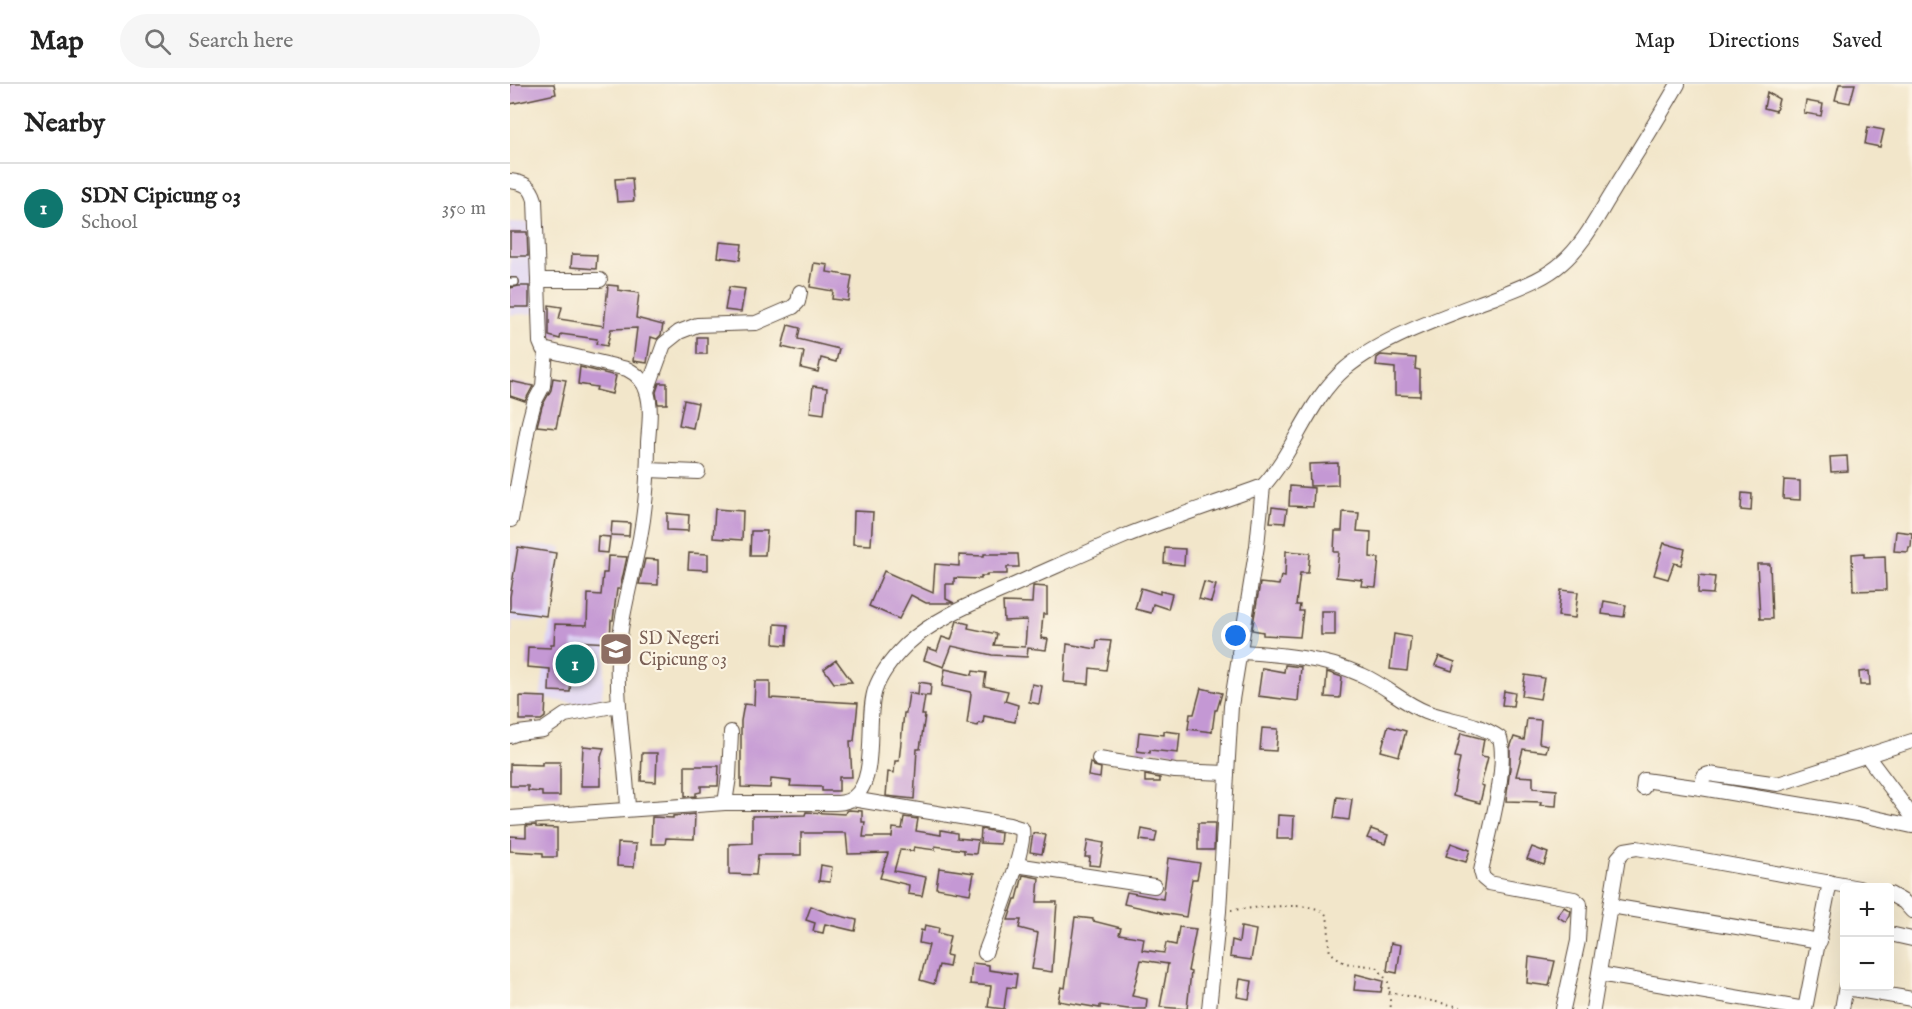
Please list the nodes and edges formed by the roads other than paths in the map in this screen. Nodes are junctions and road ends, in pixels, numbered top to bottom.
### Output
1 (1678, 84) edge
2 (510, 181) edge
3 (538, 280) junction
4 (600, 280) dead end
5 (800, 292) dead end
6 (546, 350) junction
7 (647, 390) junction
8 (648, 470) junction
9 (698, 472) dead end
10 (1263, 486) junction
11 (511, 520) edge
12 (1239, 652) junction
13 (618, 705) junction
14 (730, 732) dead end
15 (510, 736) edge
16 (1912, 741) edge
17 (1867, 756) junction
18 (1099, 759) dead end
19 (1227, 773) junction
20 (1778, 784) junction
21 (1701, 788) junction
22 (1643, 789) dead end
23 (852, 799) junction
24 (1776, 800) junction
25 (725, 803) junction
26 (628, 809) junction
27 (1912, 816) edge
28 (510, 818) edge
29 (1912, 826) edge
30 (1016, 865) junction
31 (1830, 882) junction
32 (1840, 884) edge
33 (1155, 886) dead end
34 (1894, 896) edge
35 (1611, 906) junction
36 (1912, 911) edge
37 (1894, 935) edge
38 (1912, 939) edge
39 (1820, 942) junction
40 (985, 953) dead end
41 (1599, 974) junction
42 (1845, 991) edge
43 (1868, 991) edge
44 (1912, 999) edge
45 (1209, 1009) edge
46 (1563, 1009) edge
47 (1593, 1009) edge
48 (1805, 1009) edge
49 (1842, 1009) edge

1 - 10 street
2 - 3 street
3 - 4 street
3 - 6 street
5 - 7 street
6 - 7 street
6 - 11 street
7 - 8 street
8 - 9 street
8 - 13 street
10 - 12 street
10 - 23 street
12 - 19 street
12 - 46 street
13 - 15 street
13 - 26 street
14 - 25 street
16 - 17 street
17 - 20 street
17 - 27 street
18 - 19 street
19 - 45 street
20 - 21 street
20 - 24 street
21 - 22 street
21 - 24 street
23 - 25 street
23 - 30 street
24 - 29 street
25 - 26 street
26 - 28 street
30 - 33 street
30 - 40 street
31 - 32 street
31 - 35 street
31 - 39 street
34 - 36 street
35 - 39 street
35 - 41 street
37 - 38 street
39 - 48 street
41 - 47 street
41 - 48 street
42 - 49 street
43 - 44 street

